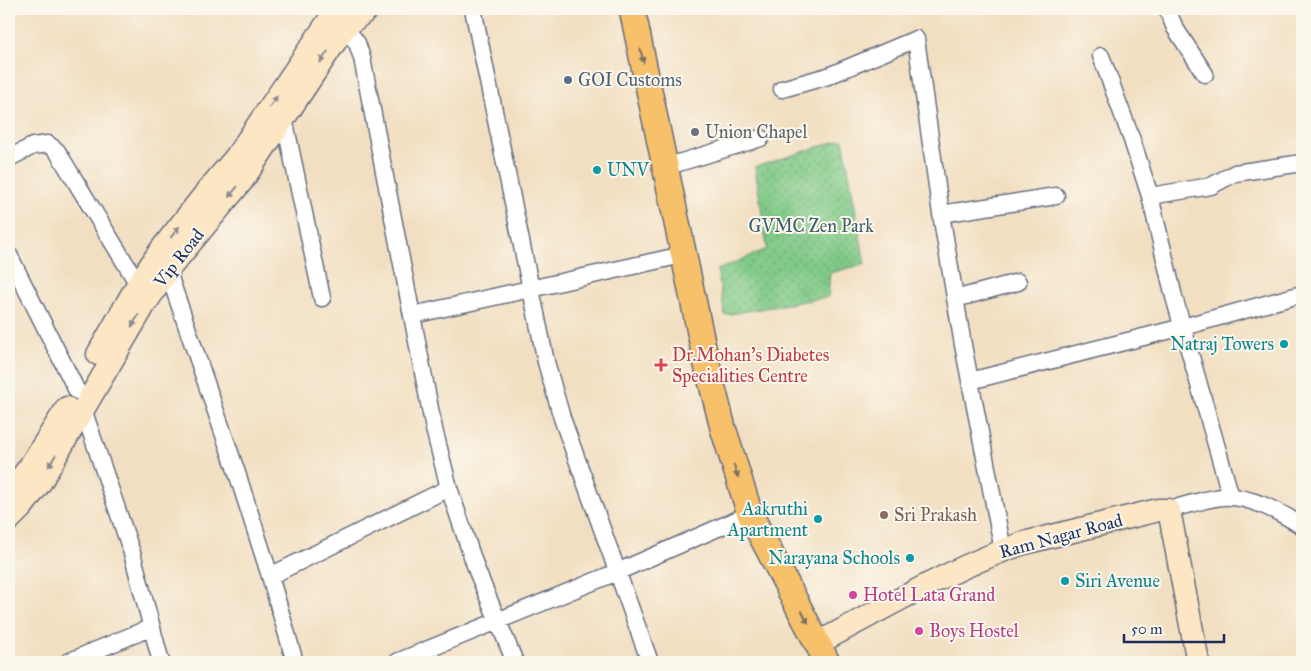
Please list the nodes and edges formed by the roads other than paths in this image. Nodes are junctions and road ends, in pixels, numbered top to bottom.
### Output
1 (368, 9) edge
2 (473, 9) edge
3 (614, 9) edge
4 (632, 9) edge
5 (1167, 9) edge
6 (336, 14) edge
7 (1101, 56) dead end
8 (1205, 74) dead end
9 (782, 89) dead end
10 (284, 118) junction
11 (761, 138) dead end
12 (9, 158) edge
13 (1302, 163) edge
14 (665, 167) junction
15 (1056, 196) dead end
16 (1150, 196) junction
17 (941, 214) junction
18 (9, 255) edge
19 (669, 258) junction
20 (164, 260) junction
21 (1018, 282) dead end
22 (138, 284) junction
23 (532, 290) junction
24 (1302, 294) edge
25 (322, 298) dead end
26 (955, 299) junction
27 (413, 316) junction
28 (1183, 327) junction
29 (970, 381) junction
30 (80, 400) junction
31 (449, 488) junction
32 (10, 489) edge
33 (1231, 496) junction
34 (1169, 510) junction
35 (743, 517) junction
36 (9, 520) edge
37 (1302, 526) edge
38 (1003, 550) junction
39 (617, 572) junction
40 (270, 576) junction
41 (496, 620) junction
42 (152, 627) junction
43 (818, 656) edge
44 (68, 662) edge
45 (161, 662) edge
46 (295, 662) edge
47 (398, 662) edge
48 (515, 662) edge
49 (650, 662) edge
50 (1198, 662) edge

1 - 6 main road, Vip Road
2 - 23 street
3 - 19 main road
4 -> 14 main road
5 - 8 street
6 -> 10 main road, Vip Road
20 -> 6 main road, Vip Road
6 - 27 street
7 - 16 street
9 - 17 street
10 -> 20 main road, Vip Road
10 - 25 street
11 - 14 street
12 - 22 street
13 - 16 street
14 -> 35 main road
15 - 17 street
16 - 28 street
17 - 26 street
18 - 30 street
19 - 23 street
19 - 35 main road
20 - 22 main road, Vip Road
20 -> 30 main road, Vip Road
20 - 40 street
21 - 26 street
22 - 30 main road, Vip Road
23 - 27 street
23 - 39 street
24 - 28 street
26 - 29 street
27 - 31 street
28 - 29 street
28 - 33 street
29 - 38 street
30 - 32 main road, Vip Road
30 -> 36 main road, Vip Road
30 - 42 street
31 - 40 street
31 - 41 street
33 - 34 street
33 - 37 street
34 - 38 main road, Ram Nagar Road
34 - 50 main road
35 - 39 street
35 - 43 main road
38 - 43 main road, Ram Nagar Road
39 - 41 street
39 - 49 street
40 - 46 street
41 - 47 street
41 - 48 street
42 - 44 street
42 - 45 street

